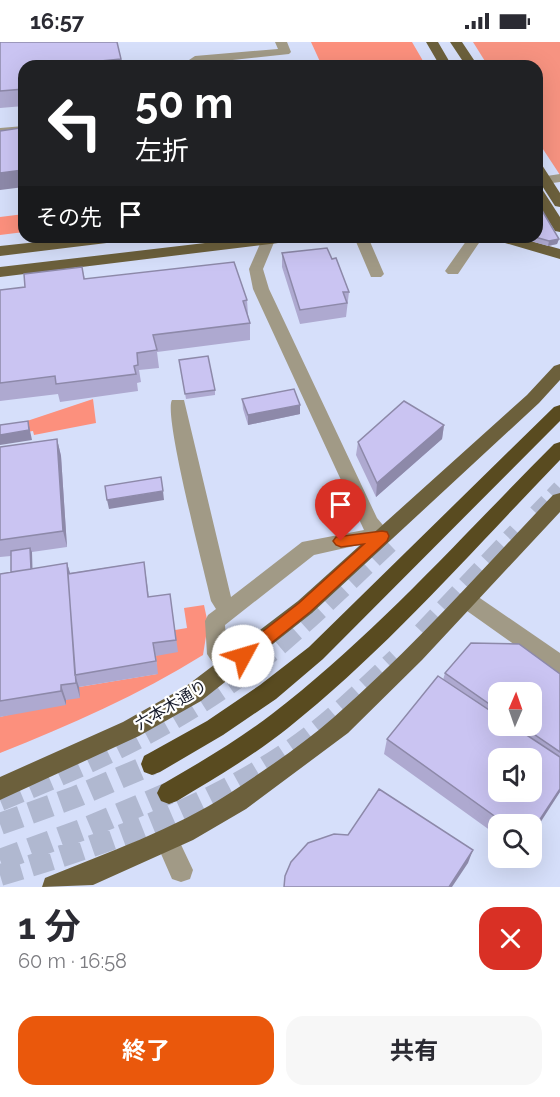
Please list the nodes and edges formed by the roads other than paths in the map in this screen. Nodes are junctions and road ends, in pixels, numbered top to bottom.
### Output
1 (432, 42) edge
2 (456, 42) edge
3 (283, 47) edge
4 (195, 60) dead end
5 (442, 60) edge
6 (468, 60) edge
7 (18, 130) edge
8 (0, 132) edge
9 (560, 178) edge
10 (543, 180) edge
11 (543, 183) edge
12 (543, 187) edge
13 (560, 202) edge
14 (560, 228) edge
15 (70, 243) edge
16 (243, 243) edge
17 (267, 243) edge
18 (363, 243) edge
19 (472, 243) edge
20 (521, 243) edge
21 (0, 251) edge
22 (560, 254) edge
23 (453, 271) dead end
24 (0, 272) edge
25 (376, 274) dead end
26 (560, 370) edge
27 (178, 404) dead end
28 (560, 411) edge
29 (560, 449) edge
30 (560, 501) edge
31 (382, 536) junction
32 (467, 600) junction
33 (230, 610) junction
34 (560, 665) edge
35 (228, 668) junction
36 (152, 764) tunnel mouth
37 (0, 789) edge
38 (169, 793) tunnel mouth
39 (167, 840) junction
40 (181, 870) dead end
41 (54, 887) edge

1 - 5 main road
2 - 6 main road
3 - 4 street
7 - 8 street
9 - 10 street
11 - 13 main road
12 - 14 main road
15 - 21 main road
16 - 24 main road
17 - 31 street
18 - 25 street
19 - 23 street
20 - 22 main road
26 - 31 main road, 六本木通り
27 - 33 street
28 - 36 highway
29 - 38 highway
30 - 32 main road
31 - 33 street
31 - 35 main road, 六本木通り
32 - 34 street
32 - 39 main road
33 - 35 street
35 - 37 main road, 六本木通り
39 - 40 street
39 - 41 main road

